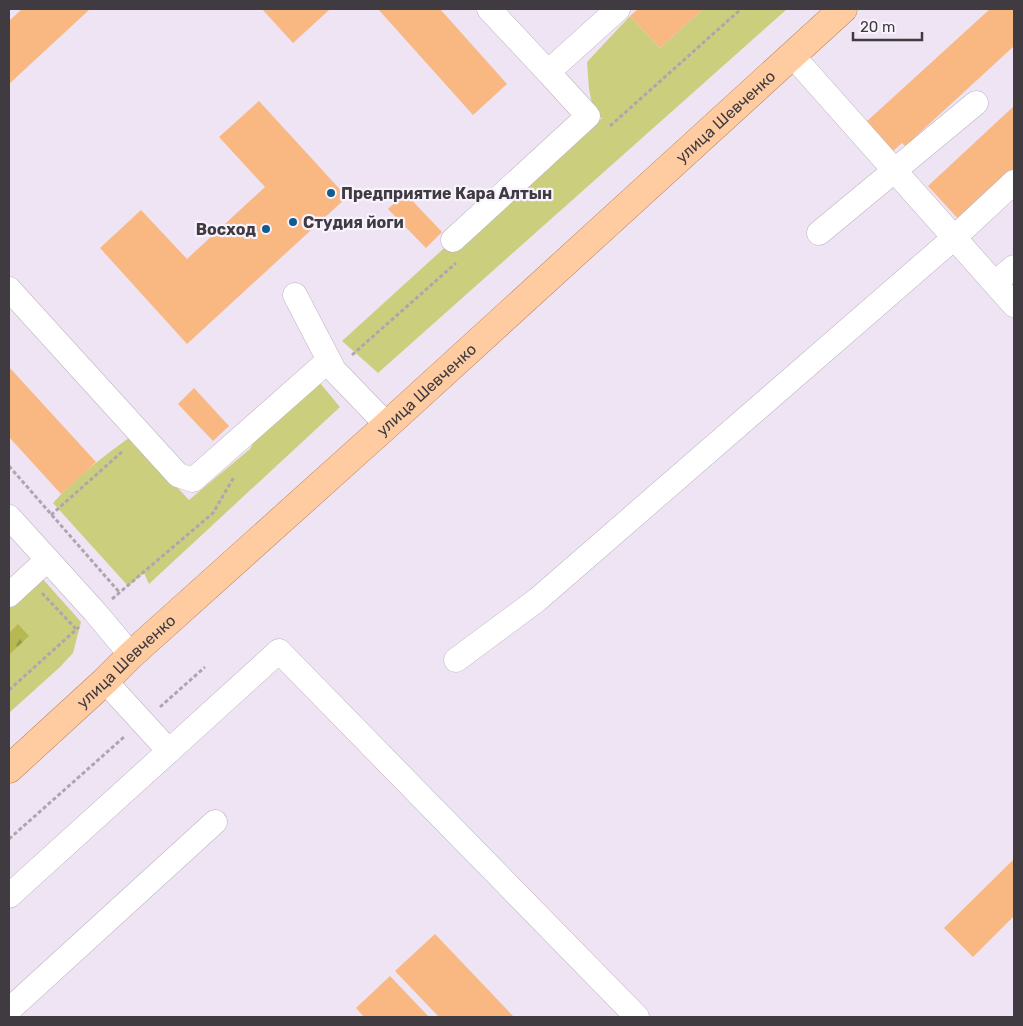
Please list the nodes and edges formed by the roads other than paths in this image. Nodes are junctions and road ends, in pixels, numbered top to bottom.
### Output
1 (489, 9) edge
2 (618, 9) edge
3 (843, 9) edge
4 (792, 55) junction
5 (548, 72) junction
6 (976, 103) dead end
7 (894, 170) junction
8 (1014, 182) edge
9 (819, 233) dead end
10 (955, 237) junction
11 (453, 240) dead end
12 (1014, 267) edge
13 (995, 283) junction
14 (9, 289) edge
15 (295, 294) dead end
16 (1014, 305) edge
17 (329, 360) junction
18 (387, 425) junction
19 (9, 517) edge
20 (47, 560) junction
21 (9, 595) edge
22 (131, 655) junction
23 (456, 660) dead end
24 (105, 681) junction
25 (169, 751) junction
26 (9, 769) edge
27 (215, 822) dead end
28 (9, 896) edge
29 (9, 1010) edge
30 (637, 1017) edge

1 - 5 street
2 - 5 street
3 - 4 main road, улица Шевченко
4 - 7 street
4 - 18 main road, улица Шевченко
5 - 11 street
6 - 7 street
7 - 9 street
7 - 10 street
8 - 10 street
10 - 13 street
10 - 23 street
12 - 13 street
13 - 16 street
14 - 17 street
15 - 17 street
17 - 18 street
18 - 22 main road, улица Шевченко
19 - 20 street
20 - 21 street
20 - 22 street
22 - 24 main road, улица Шевченко
24 - 25 street
24 - 26 main road, улица Шевченко
25 - 28 street
25 - 30 street
27 - 29 street

